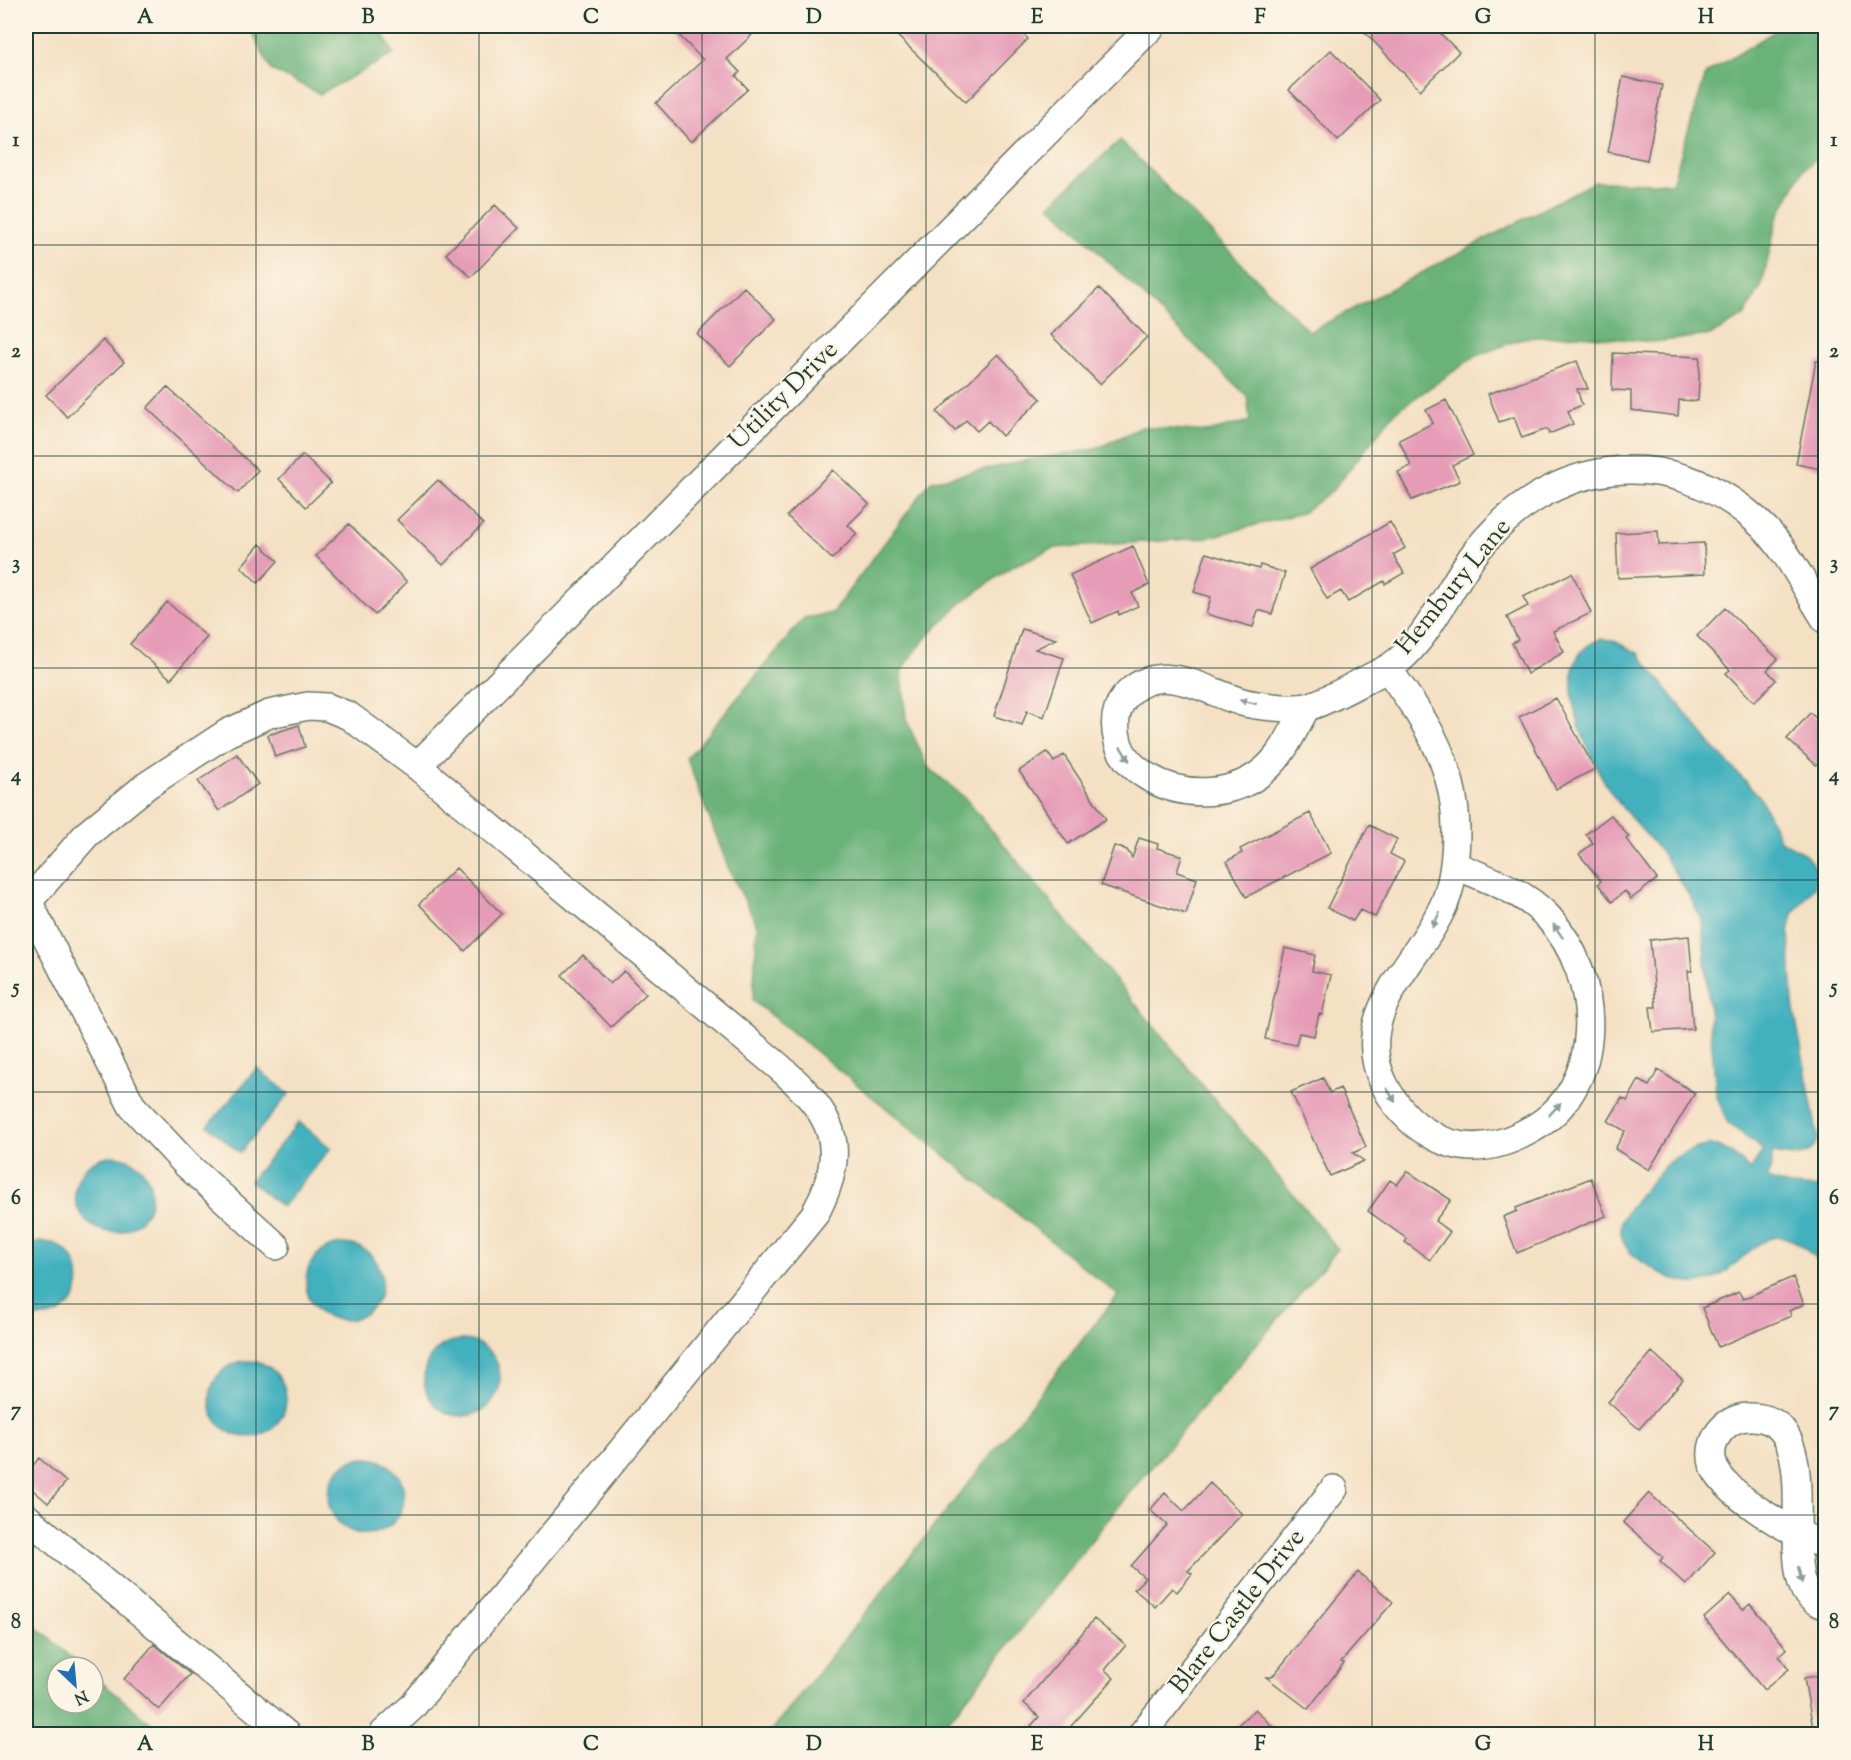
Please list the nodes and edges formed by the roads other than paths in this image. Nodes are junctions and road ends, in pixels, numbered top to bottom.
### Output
1 (1152, 26) edge
2 (1818, 584) edge
3 (1826, 620) edge
4 (1388, 669) junction
5 (1306, 708) junction
6 (417, 766) junction
7 (1454, 865) junction
8 (27, 902) edge
9 (276, 1246) dead end
10 (1334, 1489) dead end
11 (26, 1517) edge
12 (1826, 1545) edge
13 (1826, 1606) edge
14 (286, 1734) edge
15 (382, 1734) edge
16 (1142, 1734) edge

1 - 6 street, Utility Drive
2 - 3 street, Hembury Lane
2 - 4 street, Hembury Lane
4 - 5 street, Hembury Lane
4 - 7 street
5 -> 5 street
6 - 8 street
6 - 15 street
7 -> 7 street
8 - 9 street
10 - 16 street, Blare Castle Drive
11 - 14 street
12 -> 13 street

